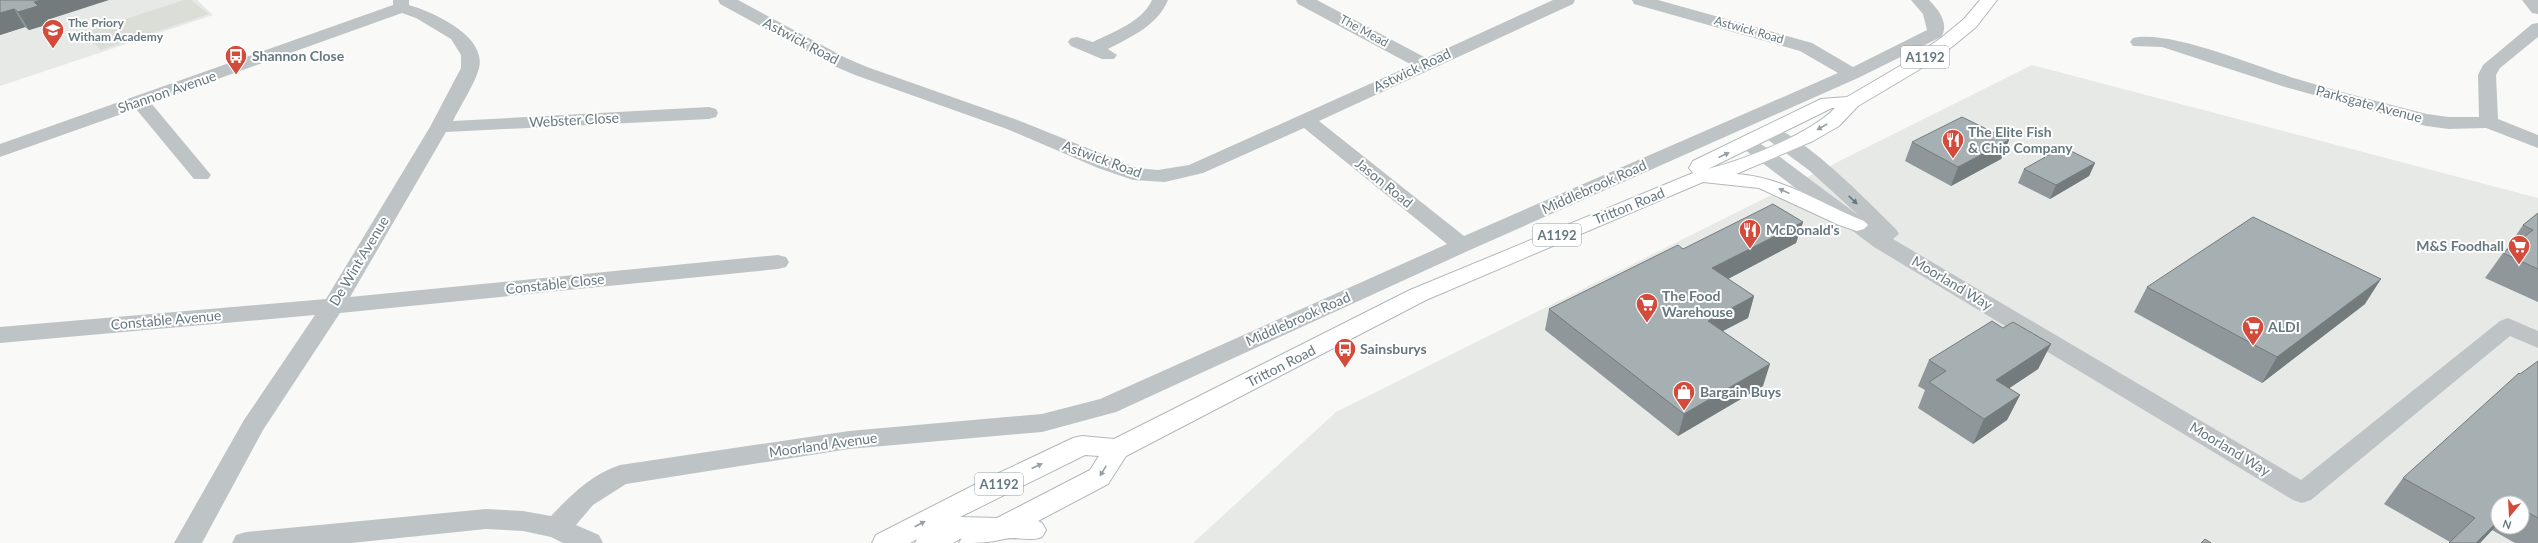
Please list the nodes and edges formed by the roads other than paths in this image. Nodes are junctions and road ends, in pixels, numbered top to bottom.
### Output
1 (726, 0) edge
2 (1160, 0) edge
3 (1566, 0) edge
4 (1640, 0) edge
5 (1919, 0) edge
6 (1989, 0) edge
7 (2530, 0) edge
8 (1317, 2) edge
9 (401, 4) edge
10 (2538, 9) edge
11 (2536, 32) edge
12 (1077, 42) dead end
13 (2139, 42) dead end
14 (1424, 64) junction
15 (1852, 74) junction
16 (139, 101) junction
17 (1850, 102) junction
18 (709, 113) dead end
19 (1307, 121) junction
20 (2489, 122) junction
21 (440, 127) junction
22 (1770, 132) junction
23 (2538, 142) edge
24 (1747, 144) junction
25 (1788, 144) junction
26 (0, 151) edge
27 (1765, 154) junction
28 (201, 175) dead end
29 (1696, 178) junction
30 (1857, 225) junction
31 (1462, 246) junction
32 (1902, 253) junction
33 (778, 262) dead end
34 (333, 306) junction
35 (0, 335) edge
36 (2538, 340) edge
37 (1107, 406) joint
38 (1117, 449) junction
39 (1003, 527) junction
40 (557, 528) junction
41 (1032, 530) dead end
42 (188, 543) edge
43 (246, 543) edge
44 (590, 543) edge
45 (886, 543) edge
46 (929, 543) edge
47 (973, 543) edge

1 - 19 street, Astwick Road
2 - 12 street
3 - 14 street, Astwick Road
4 - 15 street, Astwick Road
5 - 15 street, Middlebrook Road
6 - 17 main road, A1192
7 - 10 street
8 - 14 street, The Mead
9 - 16 street, Shannon Avenue
9 - 21 street, De Wint Avenue
11 - 20 street
13 - 20 street, Parksgate Avenue
14 - 19 street, Astwick Road
15 - 31 street, Middlebrook Road
16 - 26 street, Shannon Avenue
16 - 28 street
17 - 22 main road, A1192
17 -> 25 main road, Tritton Road
18 - 21 street, Webster Close
19 - 31 street, Jason Road
20 - 23 street
21 - 34 street, De Wint Avenue
22 - 24 main road, A1192
22 - 25 street, Moorland Way
24 - 27 street, Moorland Way
29 -> 24 main road, A1192
25 - 27 main road, Tritton Road
25 -> 32 street, Moorland Way
27 - 29 main road, Tritton Road
27 - 30 street, Moorland Way
30 -> 29 main road
29 - 38 main road, Tritton Road / A1192
30 - 32 street, Moorland Way
31 - 37 street, Middlebrook Road
32 - 36 street, Moorland Way
33 - 34 street, Constable Close
34 - 35 street, Constable Avenue
34 - 42 street, De Wint Avenue
37 - 40 street, Moorland Avenue
38 -> 39 main road, A1192
45 -> 38 main road, A1192
39 - 41 main road
39 - 46 main road
39 - 47 main road, A1192
40 - 43 street
40 - 44 street

